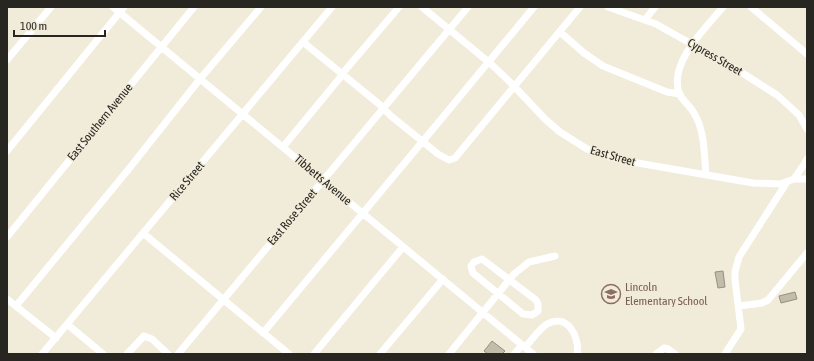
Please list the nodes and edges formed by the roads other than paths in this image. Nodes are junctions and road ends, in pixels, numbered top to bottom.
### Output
1 (51, 7) edge
2 (113, 7) edge
3 (194, 7) edge
4 (261, 7) edge
5 (332, 7) edge
6 (399, 7) edge
7 (422, 7) edge
8 (468, 7) edge
9 (534, 7) edge
10 (580, 7) edge
11 (608, 7) edge
12 (655, 7) edge
13 (724, 7) edge
14 (751, 7) edge
15 (122, 10) edge
16 (645, 20) junction
17 (449, 29) junction
18 (560, 32) junction
19 (303, 42) junction
20 (692, 44) junction
21 (161, 46) junction
22 (807, 54) edge
23 (7, 60) edge
24 (489, 62) junction
25 (343, 74) junction
26 (200, 79) junction
27 (514, 86) junction
28 (680, 94) junction
29 (384, 108) junction
30 (243, 114) junction
31 (807, 129) edge
32 (423, 141) junction
33 (283, 147) junction
34 (7, 151) edge
35 (807, 159) edge
36 (706, 175) junction
37 (807, 179) edge
38 (323, 180) junction
39 (791, 181) junction
40 (362, 213) junction
41 (143, 233) junction
42 (7, 237) edge
43 (403, 247) junction
44 (807, 253) edge
45 (555, 256) dead end
46 (443, 279) junction
47 (509, 280) junction
48 (498, 294) junction
49 (7, 299) edge
50 (223, 300) junction
51 (16, 306) junction
52 (739, 306) junction
53 (483, 312) junction
54 (67, 324) junction
55 (263, 333) junction
56 (56, 338) junction
57 (524, 346) junction
58 (42, 354) edge
59 (103, 354) edge
60 (127, 354) edge
61 (168, 354) edge
62 (178, 354) edge
63 (289, 354) edge
64 (314, 354) edge
65 (380, 354) edge
66 (449, 354) edge
67 (514, 354) edge
68 (534, 354) edge
69 (577, 354) edge
70 (656, 354) edge
71 (675, 354) edge
72 (724, 354) edge

1 - 23 street
2 - 15 street, Tibbetts Avenue
3 - 21 street, East Southern Avenue
4 - 26 street
5 - 19 street, Rice Street
6 - 25 street
7 - 17 street, East Street
8 - 17 street, East Rose Street
9 - 24 street
10 - 18 street
11 - 16 street, Cypress Street
12 - 16 street
13 - 20 street
14 - 22 street
15 - 21 street, Tibbetts Avenue
15 - 34 street
16 - 20 street, Cypress Street
17 - 24 street, East Street
17 - 29 street, East Rose Street
18 - 27 street
18 - 28 street
19 - 25 street
19 - 30 street, Rice Street
20 - 28 street
20 - 31 street, Cypress Street
21 - 26 street, Tibbetts Avenue
21 - 42 street, East Southern Avenue
24 - 27 street, East Street
24 - 32 street
25 - 29 street
25 - 33 street
26 - 30 street, Tibbetts Avenue
26 - 51 street
27 - 32 street
27 - 36 street, East Street
28 - 36 street
29 - 32 street
29 - 38 street, East Rose Street
30 - 33 street, Tibbetts Avenue
30 - 41 street, Rice Street
32 - 40 street
33 - 38 street, Tibbetts Avenue
35 - 39 street
36 - 39 street, East Street
37 - 39 street, East Street
38 - 40 street, Tibbetts Avenue
38 - 50 street, East Rose Street
39 - 52 street
40 - 43 street, Tibbetts Avenue
40 - 55 street
41 - 50 street
41 - 54 street, Rice Street
43 - 46 street, Tibbetts Avenue
43 - 64 street
44 - 52 street
45 - 47 street
46 - 53 street, Tibbetts Avenue
46 - 65 street
47 - 48 street
47 - 48 street
47 - 48 street
48 - 53 street
49 - 51 street
50 - 55 street
50 - 62 street, East Rose Street
51 - 56 street
52 - 72 street
53 - 57 street, Tibbetts Avenue
53 - 66 street
54 - 56 street, Rice Street
54 - 59 street
55 - 63 street
56 - 58 street, Rice Street
57 - 67 street
57 - 68 street, Tibbetts Avenue
57 - 69 street
60 - 61 street
70 - 71 street

